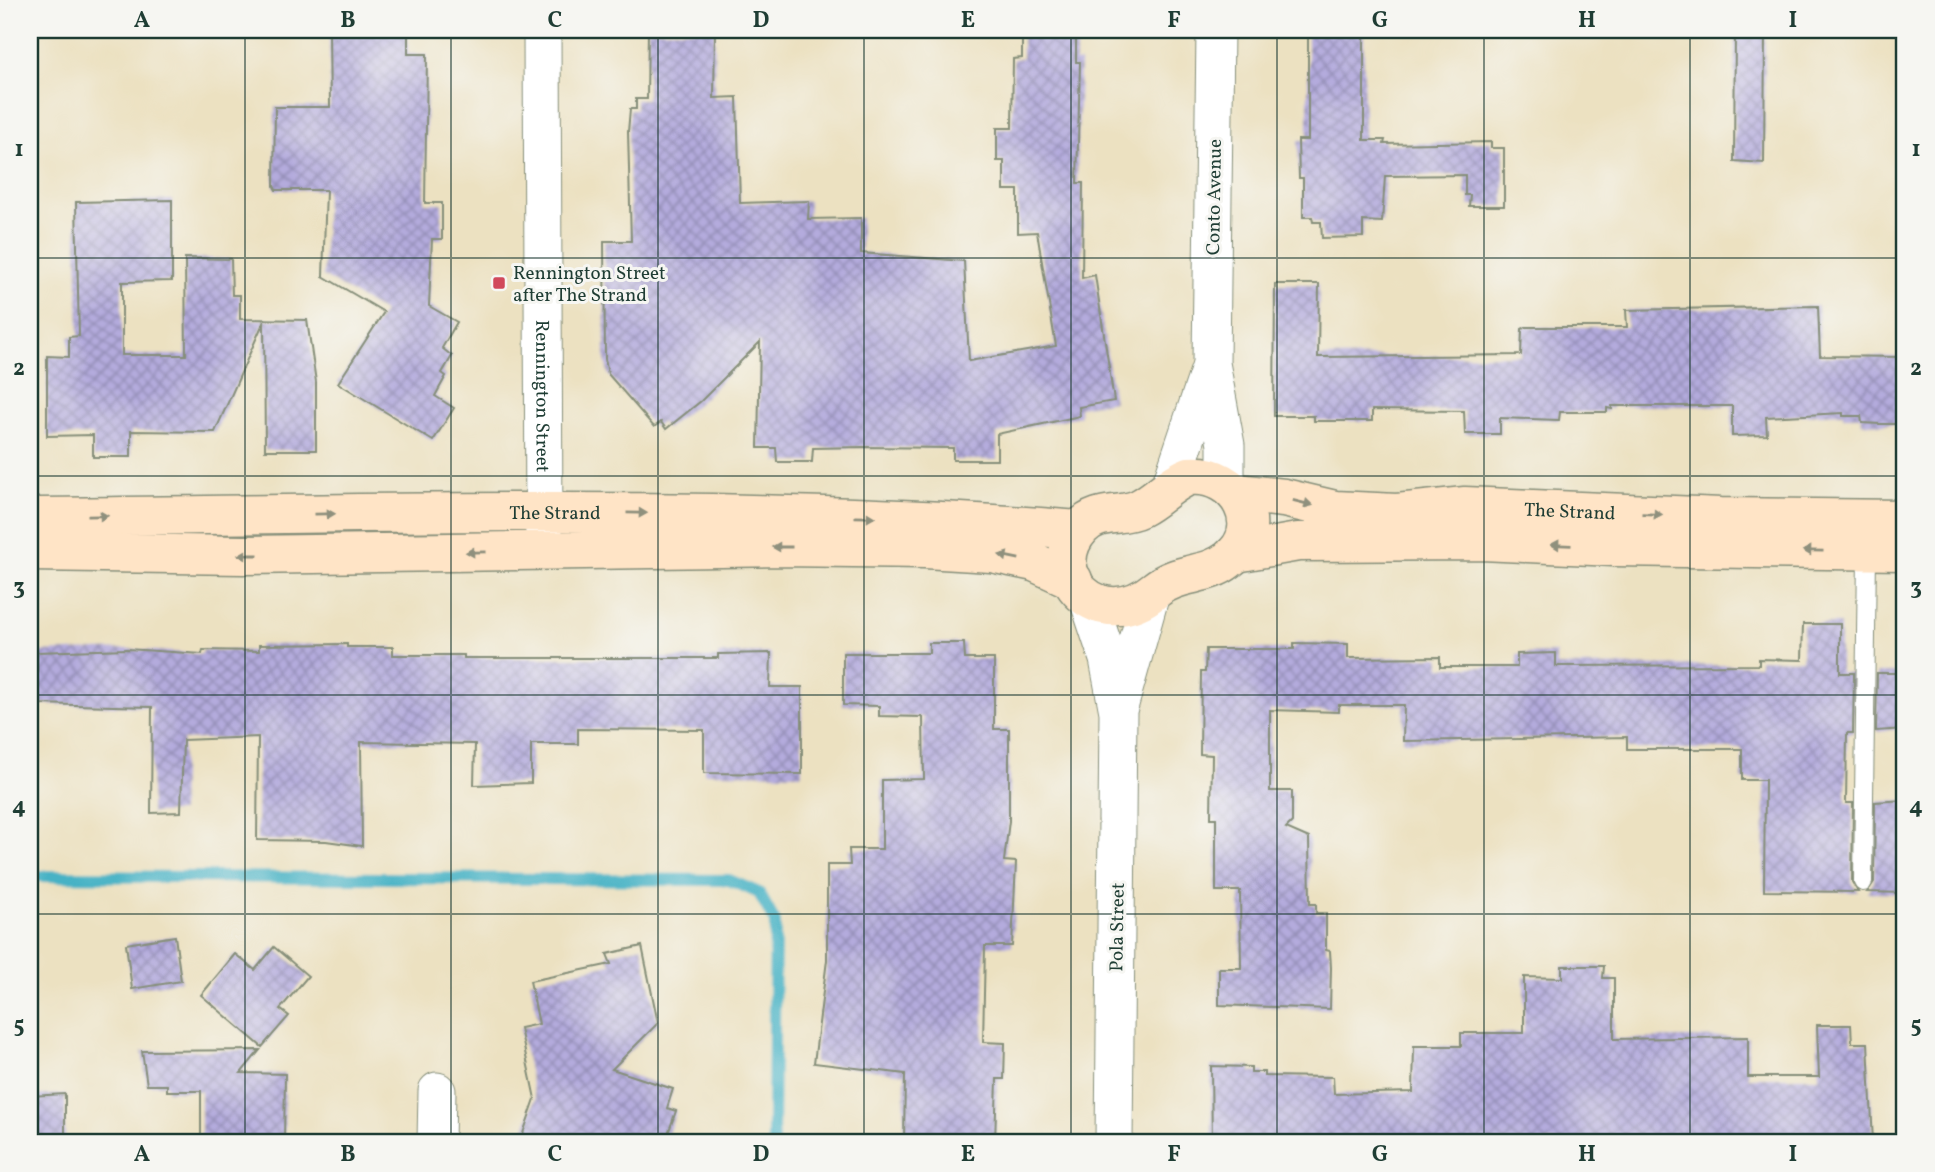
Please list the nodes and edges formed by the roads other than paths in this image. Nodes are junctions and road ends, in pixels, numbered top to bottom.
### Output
1 (542, 30) edge
2 (1215, 30) edge
3 (1211, 363) junction
4 (1171, 484) junction
5 (1231, 488) junction
6 (545, 512) junction
7 (30, 517) edge
8 (1905, 519) edge
9 (1079, 530) junction
10 (544, 550) junction
11 (1905, 551) edge
12 (30, 552) edge
13 (1867, 552) junction
14 (1237, 553) junction
15 (1080, 589) junction
16 (1151, 594) junction
17 (1118, 712) junction
18 (1863, 882) dead end
19 (437, 1091) dead end
20 (436, 1142) edge
21 (1114, 1142) edge

1 - 6 street, Rennington Street
2 - 3 street, Conto Avenue
3 - 4 street, Conto Avenue
3 - 5 street, Conto Avenue
4 - 5 street, The Strand
4 - 9 street
5 -> 8 street, The Strand
5 - 14 street
7 -> 6 street, The Strand
6 -> 9 street, The Strand
6 - 10 street, Rennington Street
9 - 15 street
10 -> 12 street, The Strand
15 -> 10 street, The Strand
11 - 13 street, The Strand
13 -> 14 street, The Strand
13 - 18 lane
14 - 16 street, The Strand
15 - 16 street, The Strand
15 - 17 street, Pola Street
16 - 17 street, Pola Street
17 - 21 street, Pola Street
19 - 20 street

